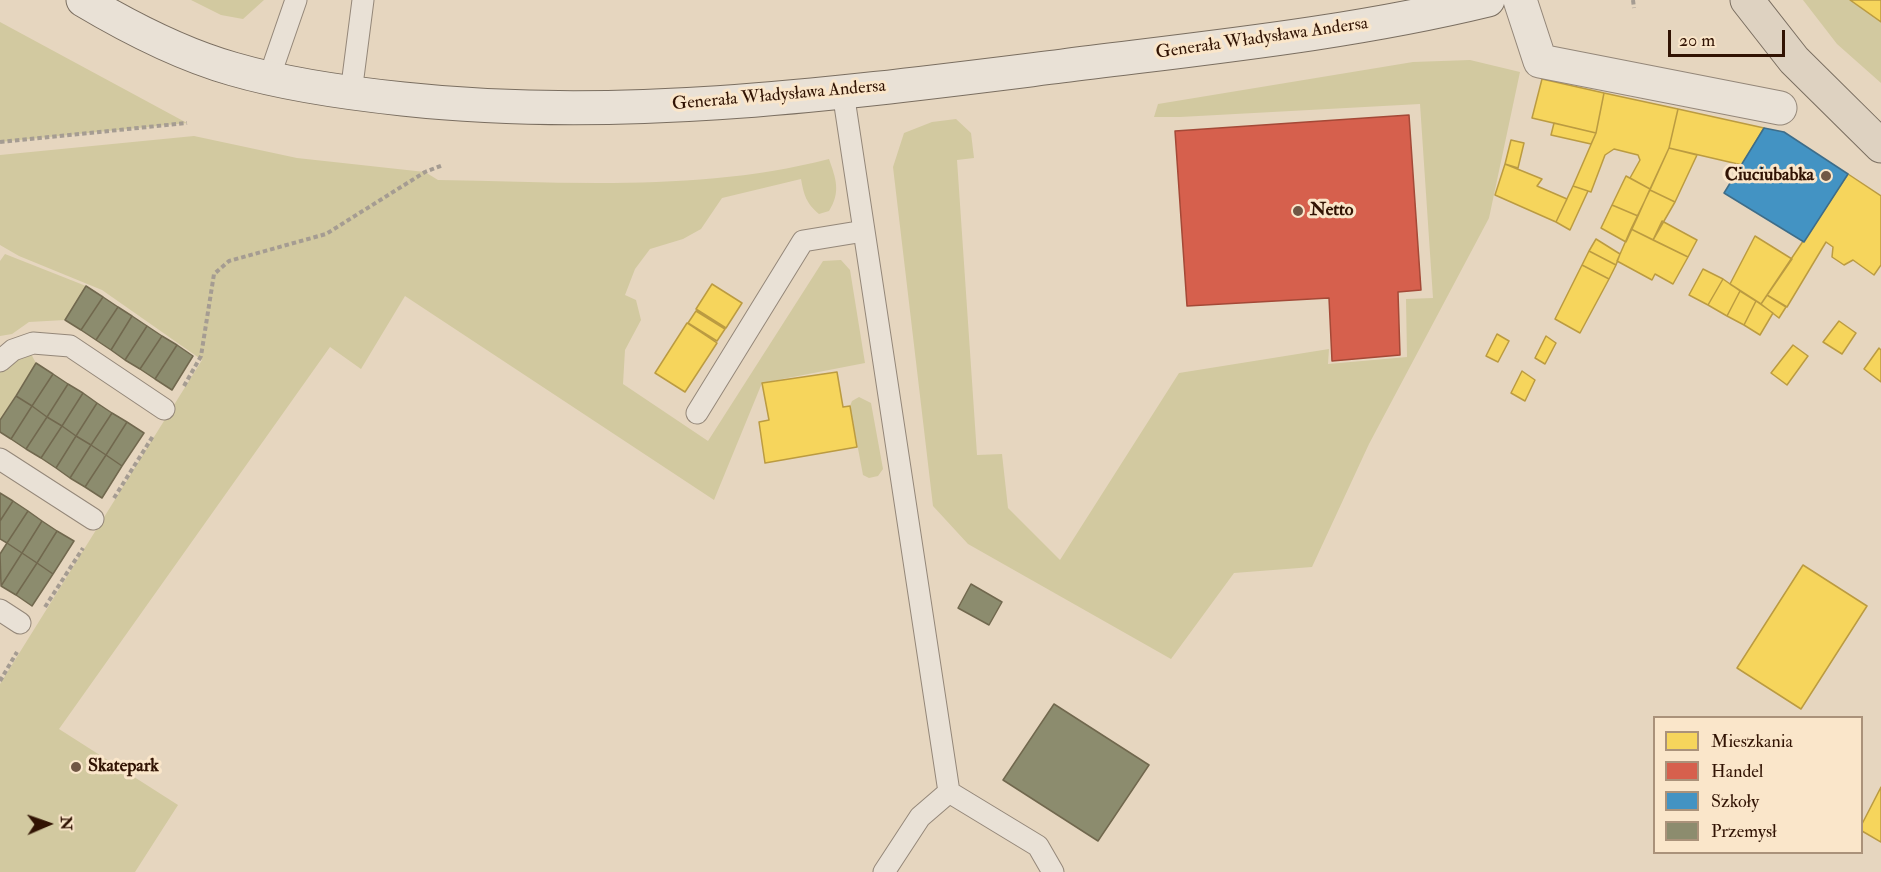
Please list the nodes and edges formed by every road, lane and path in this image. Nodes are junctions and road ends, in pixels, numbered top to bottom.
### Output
1 (83, 0) edge
2 (296, 0) edge
3 (1488, 0) edge
4 (1520, 0) edge
5 (1633, 0) edge
6 (1747, 0) edge
7 (360, 1) edge
8 (1634, 8) dead end
9 (269, 78) junction
10 (843, 92) junction
11 (351, 93) junction
12 (1780, 108) dead end
13 (187, 123) dead end
14 (0, 142) edge
15 (1881, 147) edge
16 (443, 165) dead end
17 (864, 231) junction
18 (0, 361) edge
19 (180, 394) dead end
20 (164, 409) dead end
21 (697, 413) dead end
22 (155, 432) dead end
23 (0, 459) edge
24 (112, 502) dead end
25 (93, 519) dead end
26 (88, 542) dead end
27 (44, 609) dead end
28 (0, 610) edge
29 (20, 623) dead end
30 (21, 646) dead end
31 (0, 681) edge
32 (949, 792) junction
33 (885, 872) edge
34 (1053, 872) edge

1 - 9 main road, Generała Władysława Andersa
2 - 9 lane
3 - 10 main road, Generała Władysława Andersa
4 - 12 main road
5 - 8 path
6 - 15 main road
7 - 11 lane
9 - 11 main road, Generała Władysława Andersa
10 - 11 main road, Generała Władysława Andersa
10 - 17 lane
13 - 14 path
16 - 19 path
17 - 21 lane
17 - 32 lane
18 - 20 lane
22 - 24 path
23 - 25 lane
26 - 27 path
28 - 29 lane
30 - 31 path
32 - 33 lane
32 - 34 lane

